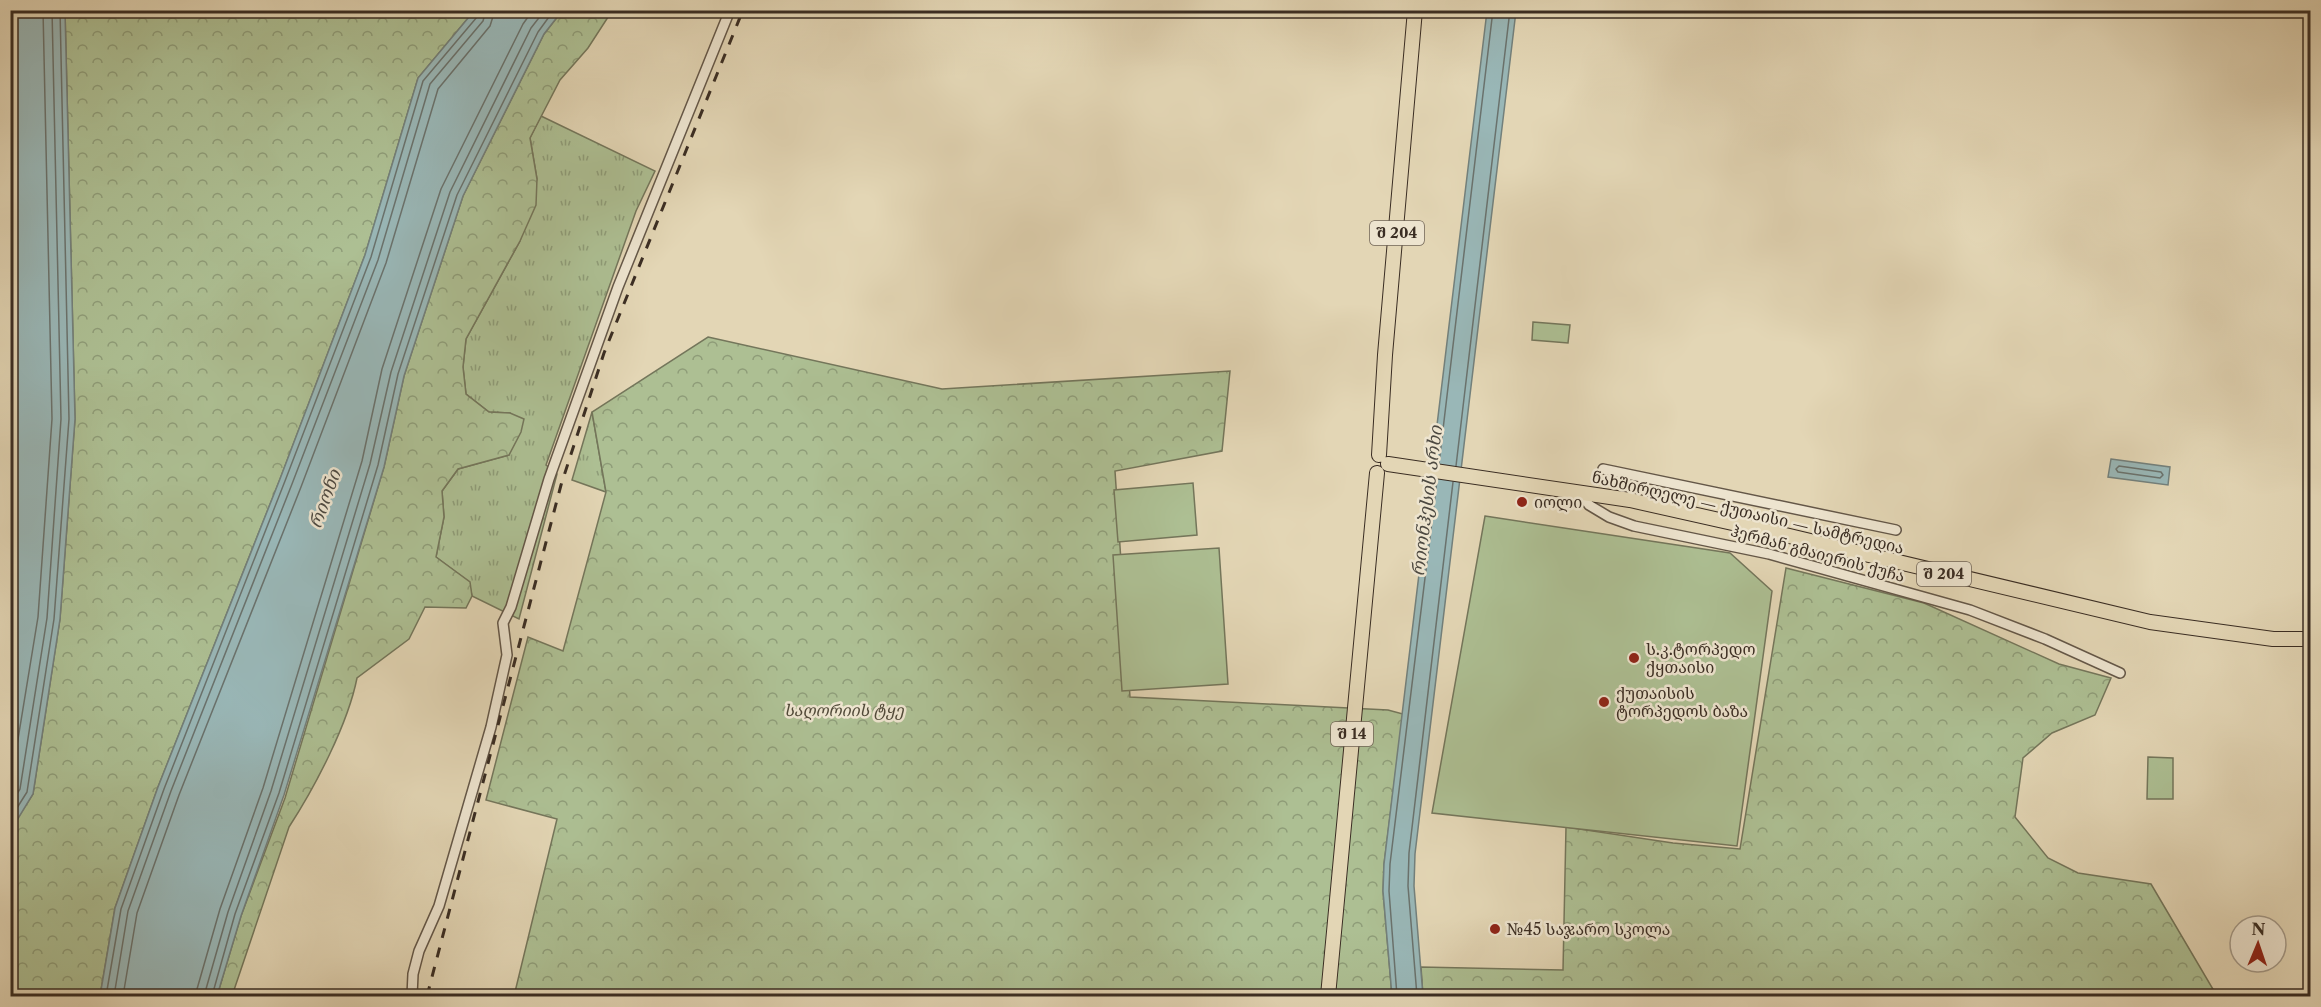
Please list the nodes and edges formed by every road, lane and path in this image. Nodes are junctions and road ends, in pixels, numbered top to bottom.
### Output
1 (730, 10) edge
2 (1415, 10) edge
3 (1382, 464) junction
4 (1603, 469) dead end
5 (1580, 492) junction
6 (1896, 530) dead end
7 (2310, 639) edge
8 (2120, 673) dead end
9 (412, 996) edge
10 (1328, 996) edge

1 - 9 street
2 - 3 main road, შ 204
3 - 5 main road, ნახშირღელე — ქუთაისი — სამტრედია / შ 204
3 - 10 main road, შ 14
4 - 6 street
5 - 7 main road, ნახშირღელე — ქუთაისი — სამტრედია / შ 204
5 - 8 street, ჰერმან გმაიერის ქუჩა

